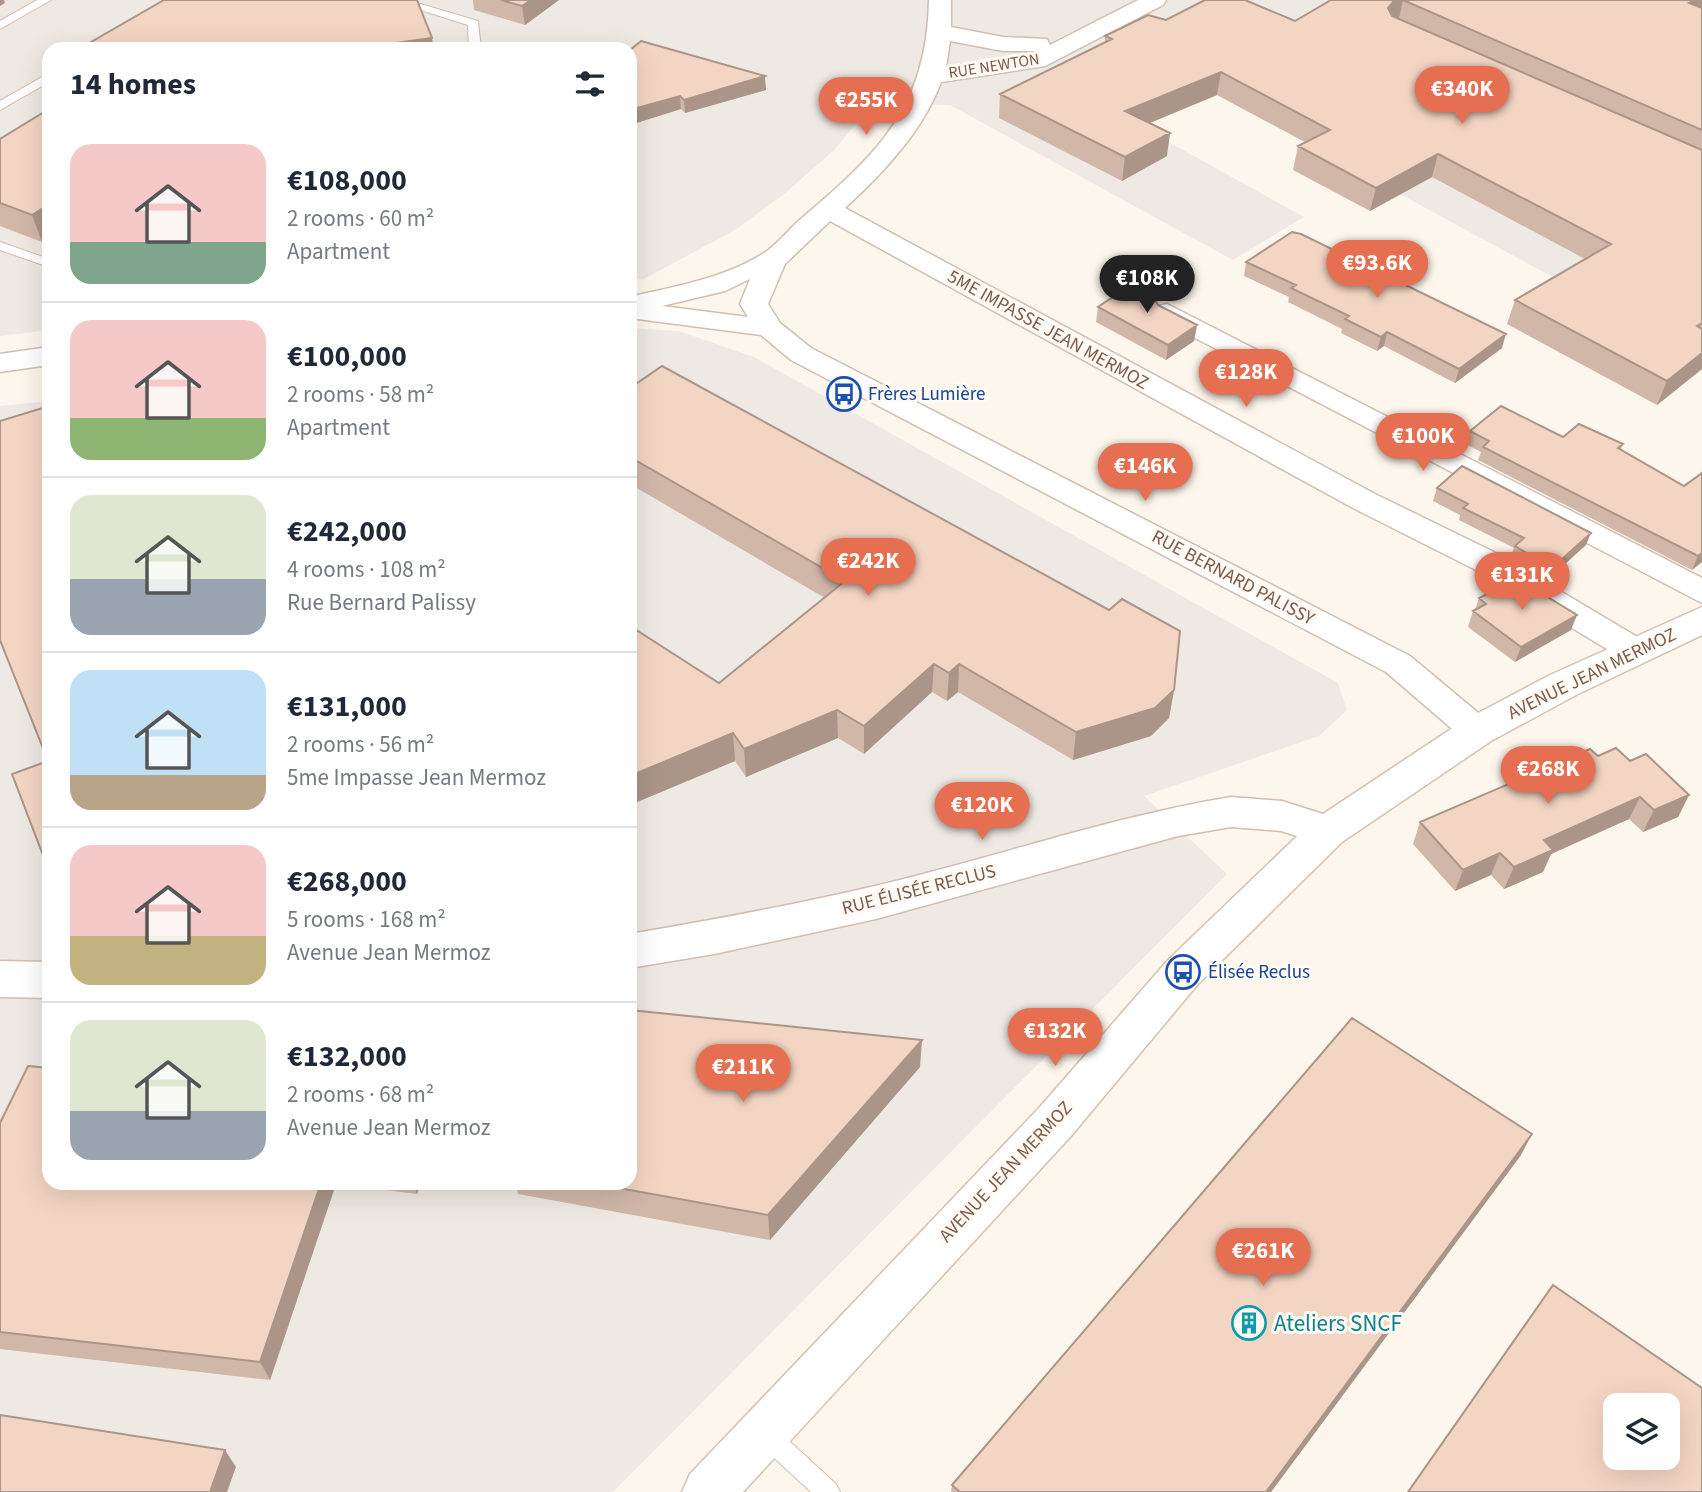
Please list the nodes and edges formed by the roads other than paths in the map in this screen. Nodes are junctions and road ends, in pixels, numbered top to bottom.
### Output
1 (45, 0) edge
2 (395, 0) edge
3 (940, 0) edge
4 (1155, 0) edge
5 (0, 26) edge
6 (940, 32) junction
7 (1093, 33) junction
8 (475, 42) edge
9 (932, 76) junction
10 (42, 81) edge
11 (0, 106) edge
12 (828, 209) junction
13 (0, 246) edge
14 (777, 256) junction
15 (42, 261) edge
16 (637, 303) edge
17 (637, 311) edge
18 (1167, 312) edge
19 (769, 328) junction
20 (42, 357) edge
21 (0, 363) edge
22 (1702, 592) edge
23 (1702, 620) edge
24 (1637, 652) junction
25 (1477, 732) junction
26 (1328, 831) junction
27 (637, 950) edge
28 (0, 979) edge
29 (42, 981) edge
30 (763, 1433) junction
31 (708, 1492) edge
32 (828, 1492) edge

1 - 5 lane
2 - 8 lane
3 - 6 street
4 - 7 street, RUE NEWTON
6 - 7 street, RUE NEWTON
6 - 9 street
7 - 9 street, RUE NEWTON
9 - 12 street
10 - 11 lane
12 - 14 street
12 - 24 street, 5ME IMPASSE JEAN MERMOZ
13 - 15 lane
14 - 16 street
14 - 19 street
17 - 19 street
18 - 22 street
19 - 25 street, RUE BERNARD PALISSY
20 - 21 street
23 - 24 main road, AVENUE JEAN MERMOZ
24 - 25 main road, AVENUE JEAN MERMOZ
25 - 26 main road, AVENUE JEAN MERMOZ
26 - 27 main road, RUE ÉLISÉE RECLUS
26 - 30 main road, AVENUE JEAN MERMOZ
28 - 29 main road
30 - 31 main road, AVENUE JEAN MERMOZ
30 - 32 lane

